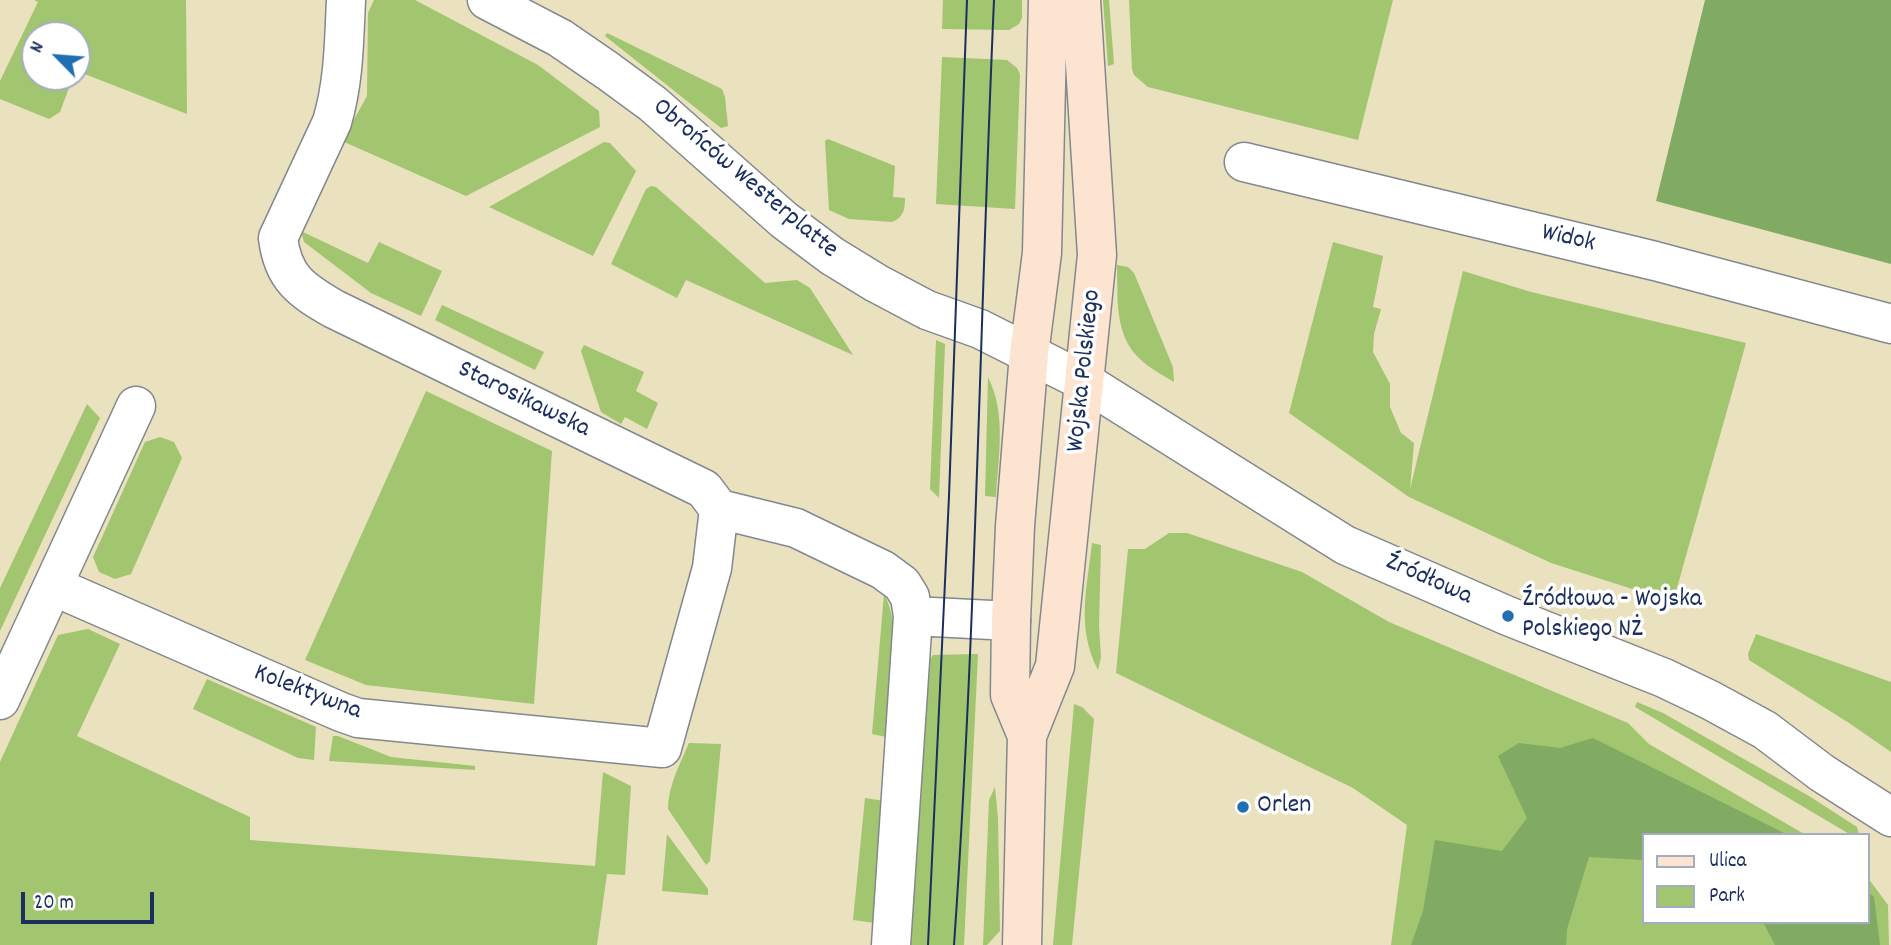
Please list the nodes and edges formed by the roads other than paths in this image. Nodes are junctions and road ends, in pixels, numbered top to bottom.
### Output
1 (346, 0) edge
2 (487, 0) edge
3 (1048, 0) edge
4 (1081, 0) edge
5 (1244, 162) dead end
6 (1891, 324) edge
7 (1029, 354) junction
8 (1085, 382) junction
9 (136, 406) dead end
10 (719, 509) junction
11 (53, 586) junction
12 (913, 616) junction
13 (1011, 621) junction
14 (0, 700) edge
15 (1027, 736) junction
16 (1891, 817) edge
17 (891, 945) edge
18 (1022, 945) edge

1 - 10 street, Starosikawska
2 - 7 street, Obrońców Westerplatte
3 - 7 main road, Wojska Polskiego
4 - 8 main road, Wojska Polskiego
5 - 6 street, Widok
7 - 8 street, Obrońców Westerplatte
7 - 13 main road, Wojska Polskiego
8 - 15 main road, Wojska Polskiego
8 - 16 street, Źródłowa
9 - 11 street
10 - 11 street, Kolektywna
10 - 12 street
11 - 14 street
12 - 13 street
12 - 17 street
13 - 15 main road, Wojska Polskiego
15 - 18 main road, Wojska Polskiego

